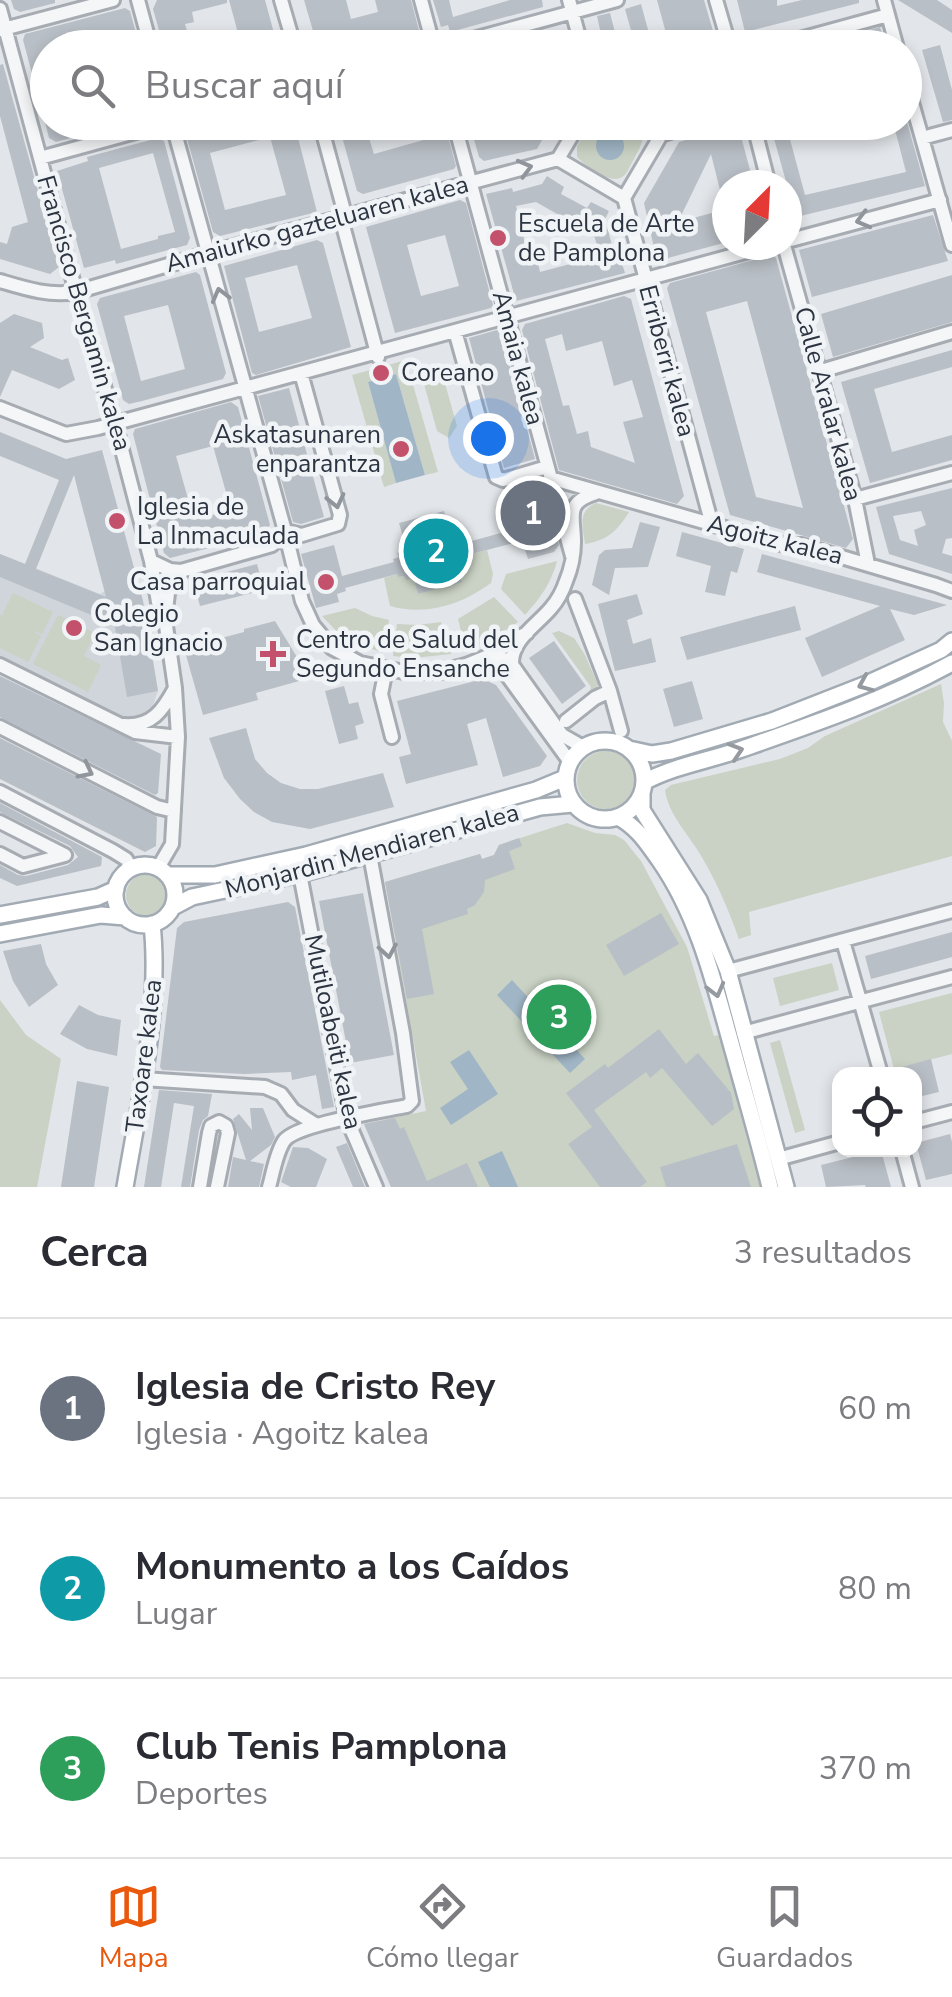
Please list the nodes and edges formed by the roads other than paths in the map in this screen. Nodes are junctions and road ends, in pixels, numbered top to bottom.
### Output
1 (113, 0) edge
2 (138, 0) edge
3 (281, 0) edge
4 (422, 0) edge
5 (616, 0) edge
6 (716, 0) edge
7 (884, 0) edge
8 (571, 6) edge
9 (0, 9) edge
10 (888, 14) junction
11 (3, 29) edge
12 (146, 30) edge
13 (290, 30) edge
14 (431, 30) edge
15 (494, 30) edge
16 (725, 30) edge
17 (831, 30) edge
18 (892, 30) edge
19 (30, 123) edge
20 (952, 130) edge
21 (922, 138) joint
22 (35, 140) edge
23 (106, 140) edge
24 (177, 140) edge
25 (325, 140) edge
26 (459, 140) edge
27 (569, 140) edge
28 (658, 140) edge
29 (757, 140) edge
30 (40, 158) junction
31 (558, 159) junction
32 (765, 170) edge
33 (470, 182) junction
34 (624, 198) junction
35 (940, 200) junction
36 (341, 218) junction
37 (950, 230) edge
38 (802, 239) edge
39 (952, 245) edge
40 (209, 253) junction
41 (713, 260) edge
42 (791, 260) edge
43 (644, 278) junction
44 (0, 282) edge
45 (76, 292) junction
46 (507, 317) junction
47 (455, 332) junction
48 (952, 332) edge
49 (378, 356) junction
50 (821, 371) junction
51 (301, 374) junction
52 (246, 389) junction
53 (0, 408) edge
54 (115, 423) junction
55 (549, 473) junction
56 (952, 473) edge
57 (596, 492) junction
58 (855, 499) junction
59 (712, 525) junction
60 (286, 531) junction
61 (572, 556) junction
62 (151, 560) junction
63 (868, 564) junction
64 (181, 572) junction
65 (952, 592) edge
66 (575, 599) dead end
67 (165, 618) junction
68 (527, 632) junction
69 (952, 641) edge
70 (498, 652) junction
71 (952, 663) edge
72 (512, 664) junction
73 (0, 665) edge
74 (386, 669) junction
75 (175, 688) junction
76 (610, 691) junction
77 (566, 721) dead end
78 (121, 724) junction
79 (0, 727) edge
80 (621, 731) dead end
81 (178, 736) junction
82 (392, 737) dead end
83 (584, 747) junction
84 (629, 749) junction
85 (567, 770) junction
86 (643, 788) junction
87 (0, 792) edge
88 (573, 804) junction
89 (174, 811) junction
90 (618, 817) junction
91 (0, 822) edge
92 (0, 854) edge
93 (370, 856) junction
94 (132, 869) junction
95 (162, 872) junction
96 (300, 874) junction
97 (116, 888) junction
98 (173, 907) junction
99 (952, 910) edge
100 (0, 915) edge
101 (125, 918) junction
102 (152, 924) junction
103 (0, 934) edge
104 (843, 940) junction
105 (728, 972) junction
106 (952, 977) edge
107 (860, 1004) junction
108 (743, 1033) junction
109 (878, 1067) edge
110 (143, 1080) junction
111 (293, 1110) junction
112 (952, 1112) edge
113 (347, 1119) junction
114 (922, 1120) edge
115 (315, 1124) junction
116 (291, 1134) junction
117 (832, 1144) edge
118 (904, 1157) edge
119 (778, 1159) junction
120 (125, 1187) edge
121 (200, 1187) edge
122 (217, 1187) edge
123 (269, 1187) edge
124 (376, 1187) edge
125 (770, 1187) edge
126 (786, 1187) edge
127 (912, 1187) edge

1 - 11 street
2 - 12 street
3 - 13 street
4 - 14 street
5 - 8 street
6 - 16 street
7 - 10 street
8 - 15 street
9 - 11 street, Francisco Bergamin kalea
10 - 17 street
10 - 18 street
11 - 19 street, Francisco Bergamin kalea
20 - 21 street
21 - 35 street
22 - 30 street, Francisco Bergamin kalea
23 - 30 street
24 - 40 street
25 - 36 street
26 - 33 street, Amaia kalea
27 - 31 street
28 - 34 street
29 - 32 street
30 - 45 street, Francisco Bergamin kalea
33 -> 31 street, Amaiurko gazteluaren kalea
31 - 34 street
33 - 36 street, Amaiurko gazteluaren kalea
33 - 46 street, Amaia kalea
34 - 43 street, Erriberri kalea
35 - 37 street
35 -> 38 street
36 - 40 street, Amaiurko gazteluaren kalea
36 - 49 street
37 - 39 street
40 - 45 street, Amaiurko gazteluaren kalea
52 -> 40 street
41 - 43 street
42 - 50 street, Calle Aralar kalea
43 - 46 street
43 - 59 street, Erriberri kalea
44 - 45 street, Amaiurko gazteluaren kalea
45 - 54 street, Francisco Bergamin kalea
46 - 47 street
46 - 55 street, Amaia kalea
47 - 49 street
47 - 55 street
48 - 50 street
49 - 51 street
50 - 58 street, Calle Aralar kalea
51 - 52 street
51 -> 60 street
52 - 54 street
52 - 60 street
53 - 54 street
54 - 62 street, Francisco Bergamin kalea
55 - 57 street, Agoitz kalea
55 - 61 street
56 - 58 street
57 - 59 street, Agoitz kalea
57 - 61 street
58 - 63 street, Calle Aralar kalea
59 - 63 street, Agoitz kalea
60 - 64 street
60 - 74 street
61 - 68 street
62 - 64 street
62 - 67 street, Francisco Bergamin kalea
63 - 65 street, Agoitz kalea
64 - 67 street, Francisco Bergamin kalea
66 - 76 street
67 - 75 street, Francisco Bergamin kalea
68 - 70 street
68 - 72 street
69 -> 84 main road
70 - 72 street
70 - 74 street
70 - 85 street
86 -> 71 main road
72 - 83 street
73 - 78 street
74 - 82 street
75 - 78 street
75 - 81 street, Francisco Bergamin kalea
76 - 77 street
76 - 80 street
78 - 81 street
79 -> 89 street
81 - 89 street, Francisco Bergamin kalea
83 - 84 main road
83 - 85 main road
84 - 86 main road
85 - 88 main road
85 - 95 main road, Monjardin Mendiaren kalea
86 - 90 main road
86 - 105 main road
87 - 94 street
88 - 90 main road
88 - 93 main road, Monjardin Mendiaren kalea
89 - 95 street, Francisco Bergamin kalea
90 -> 125 main road
91 - 92 street
93 - 96 main road, Monjardin Mendiaren kalea
93 -> 113 street
94 - 95 main road
94 - 97 main road
95 - 98 main road
96 - 98 main road, Monjardin Mendiaren kalea
96 - 113 street, Mutiloabeiti kalea
97 - 100 main road
97 - 101 main road
98 - 102 main road
99 - 104 street
101 - 102 main road
101 - 103 main road
102 - 110 main road, Taxoare kalea
104 - 105 street
104 - 107 street
105 - 108 main road
106 - 107 street
107 - 108 street
107 - 109 street
108 - 119 main road
110 - 111 street
110 - 120 main road, Taxoare kalea
111 - 115 street
111 - 116 street
112 - 114 street
113 - 115 street
113 - 124 street, Mutiloabeiti kalea
115 - 116 street
116 - 123 street
117 - 119 street
118 - 127 street
119 - 126 main road
121 - 122 street

